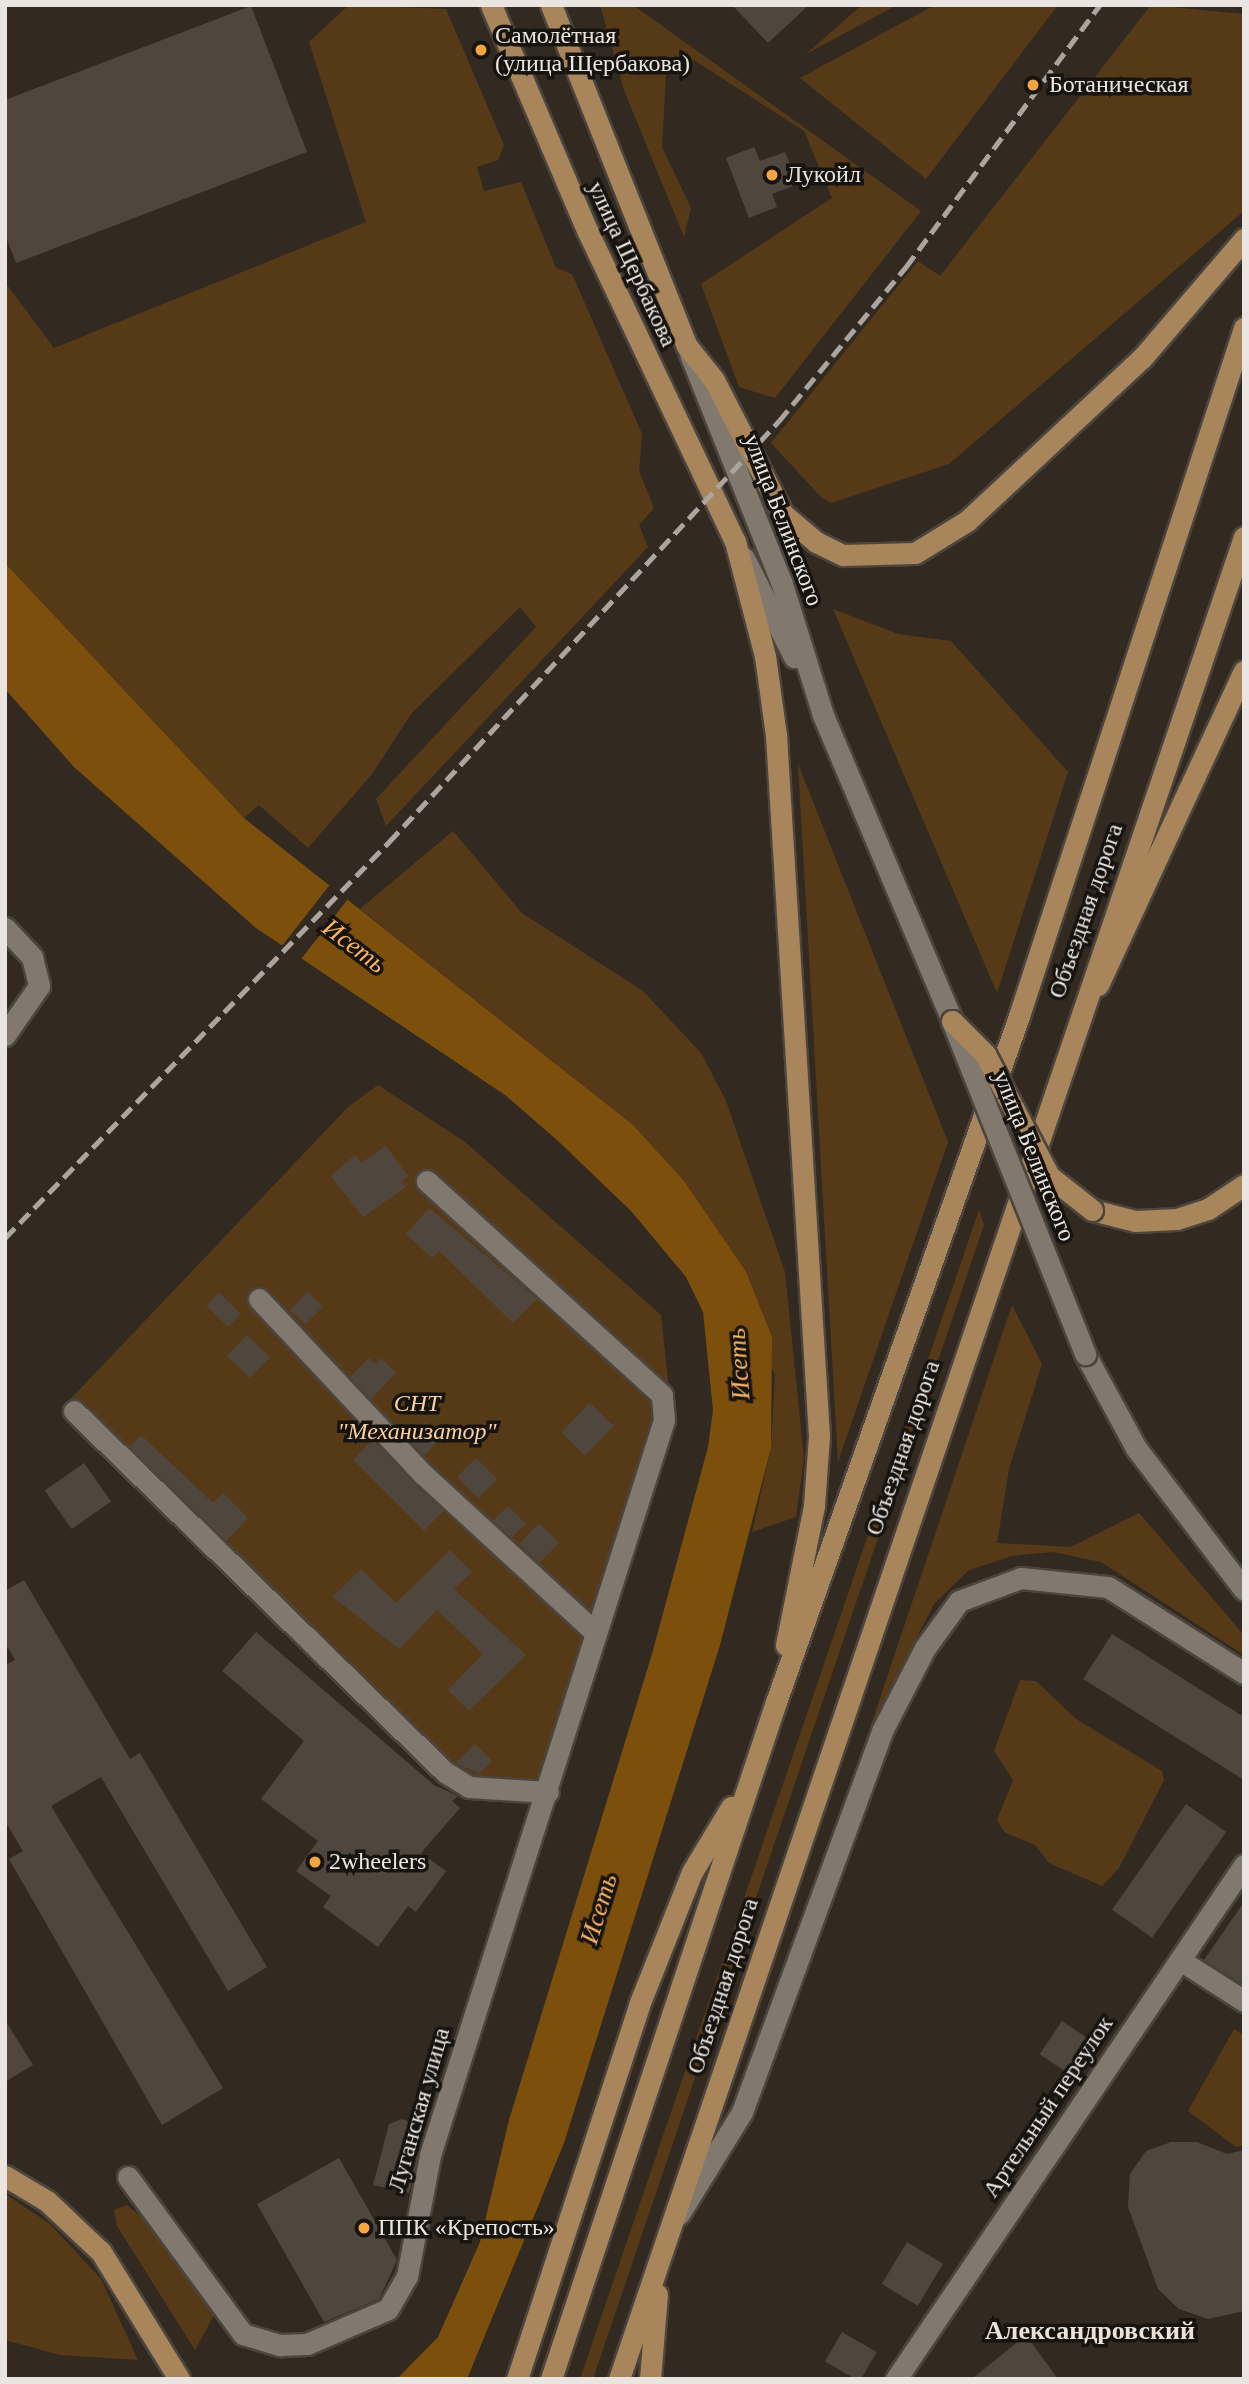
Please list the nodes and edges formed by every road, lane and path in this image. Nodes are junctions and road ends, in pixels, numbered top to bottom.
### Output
1 (491, 5) edge
2 (551, 5) edge
3 (1244, 239) edge
4 (1244, 328) edge
5 (687, 346) junction
6 (1244, 537) edge
7 (736, 541) junction
8 (1244, 671) edge
9 (825, 720) junction
10 (5, 928) edge
11 (952, 1021) junction
12 (5, 1035) edge
13 (1070, 1036) junction
14 (426, 1181) dead end
15 (1244, 1185) edge
16 (260, 1299) dead end
17 (74, 1411) dead end
18 (1244, 1590) edge
19 (596, 1633) junction
20 (1244, 1673) edge
21 (776, 1702) junction
22 (752, 1772) junction
23 (548, 1792) junction
24 (1244, 1865) edge
25 (1180, 1960) junction
26 (1244, 2001) edge
27 (5, 2176) edge
28 (128, 2177) dead end
29 (671, 2228) junction
30 (659, 2263) junction
31 (519, 2374) edge
32 (179, 2379) edge
33 (551, 2379) edge
34 (619, 2379) edge
35 (650, 2379) edge
36 (896, 2379) edge

1 - 7 main road, улица Щербакова
2 - 5 main road, улица Щербакова
3 - 5 main road, улица Щербакова
4 - 21 main road, Объездная дорога
5 - 9 street, улица Белинского
6 - 13 main road, Объездная дорога
7 - 9 street, улица Белинского
7 - 21 main road, улица Щербакова
8 - 13 main road
9 - 11 street, улица Белинского
10 - 12 street
11 - 15 main road, bridge
11 - 18 street, улица Белинского, bridge
13 - 29 main road, Объездная дорога
14 - 19 street, Луганская улица
16 - 19 street
17 - 23 street
19 - 23 street, Луганская улица
20 - 29 street
21 - 22 main road, Объездная дорога
22 - 31 main road
22 - 33 main road
23 - 28 street, Луганская улица
24 - 25 street, Артельный переулок
25 - 26 street
25 - 36 street, Артельный переулок
27 - 32 main road
29 - 30 main road, Объездная дорога
30 - 34 main road, Объездная дорога
30 - 35 main road

